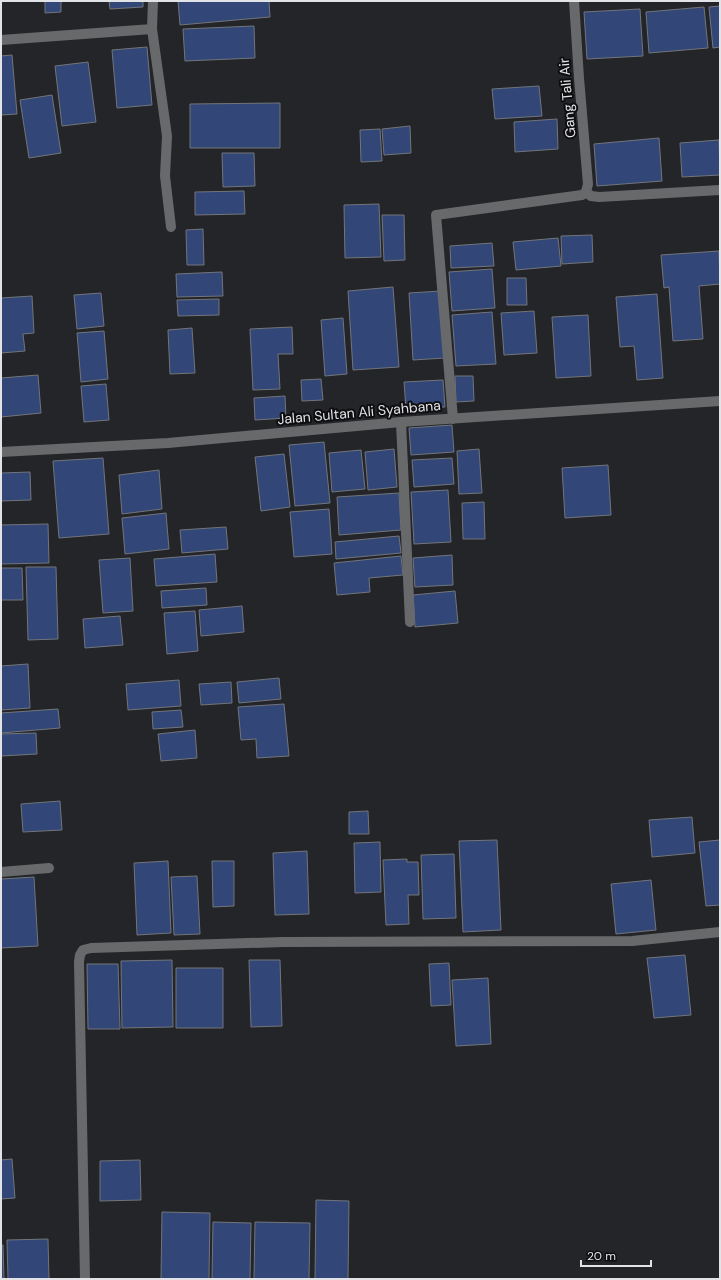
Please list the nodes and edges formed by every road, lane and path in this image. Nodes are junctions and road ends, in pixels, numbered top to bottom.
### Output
1 (153, 1) edge
2 (574, 1) edge
3 (152, 29) junction
4 (1, 40) edge
5 (720, 190) edge
6 (586, 192) junction
7 (171, 227) dead end
8 (720, 401) edge
9 (453, 419) junction
10 (401, 422) junction
11 (1, 452) edge
12 (410, 622) dead end
13 (50, 868) dead end
14 (1, 872) edge
15 (720, 932) edge
16 (85, 1279) edge

1 - 3 street
2 - 6 street, Gang Tali Air
3 - 4 street
3 - 7 street
5 - 6 street
6 - 9 street
8 - 9 street, Jalan Sultan Ali Syahbana
9 - 10 street, Jalan Sultan Ali Syahbana
10 - 11 street, Jalan Sultan Ali Syahbana
10 - 12 street
13 - 14 street
15 - 16 street

